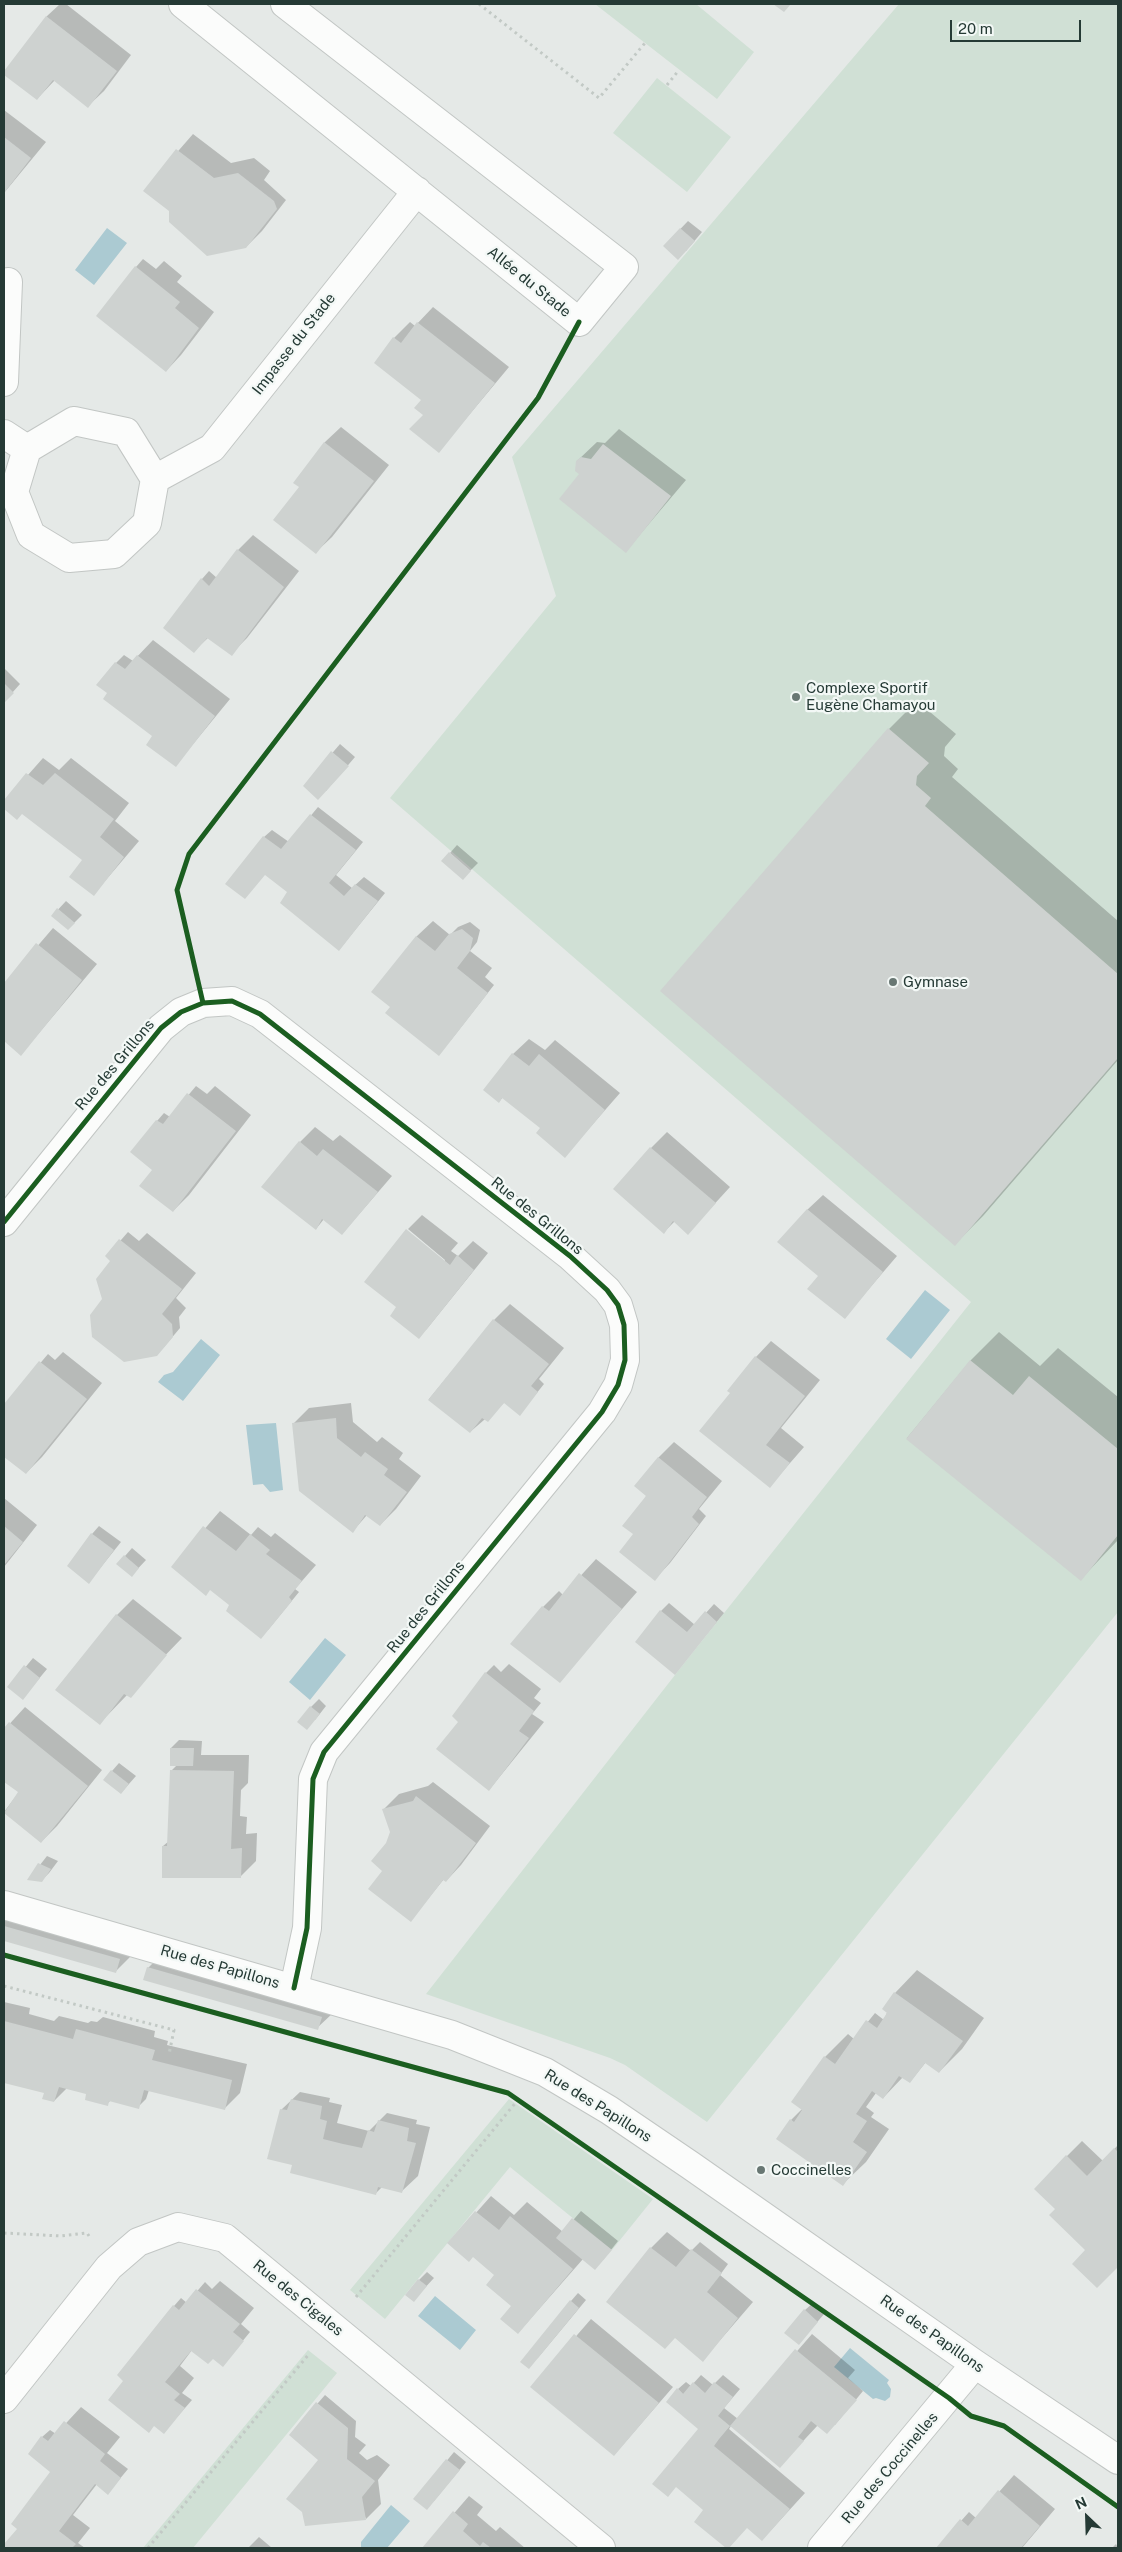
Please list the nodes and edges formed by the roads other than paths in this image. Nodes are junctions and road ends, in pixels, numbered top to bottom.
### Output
1 (183, 4) edge
2 (285, 4) edge
3 (417, 191) junction
4 (8, 282) dead end
5 (4, 382) edge
6 (4, 434) edge
7 (27, 449) junction
8 (155, 479) junction
9 (4, 1222) edge
10 (4, 1905) edge
11 (294, 1988) junction
12 (975, 2364) junction
13 (4, 2400) edge
14 (1118, 2460) edge
15 (601, 2548) edge
16 (822, 2548) edge

1 - 3 street, Allée du Stade
2 - 3 street, Allée du Stade
3 - 8 street, Impasse du Stade
4 - 5 street
6 - 7 street
7 - 8 street
7 - 8 street
9 - 11 street, Rue des Grillons
10 - 11 street, Rue des Papillons
11 - 12 street, Rue des Papillons
12 - 14 street, Rue des Papillons
12 - 16 street, Rue des Coccinelles
13 - 15 street, Rue des Cigales

